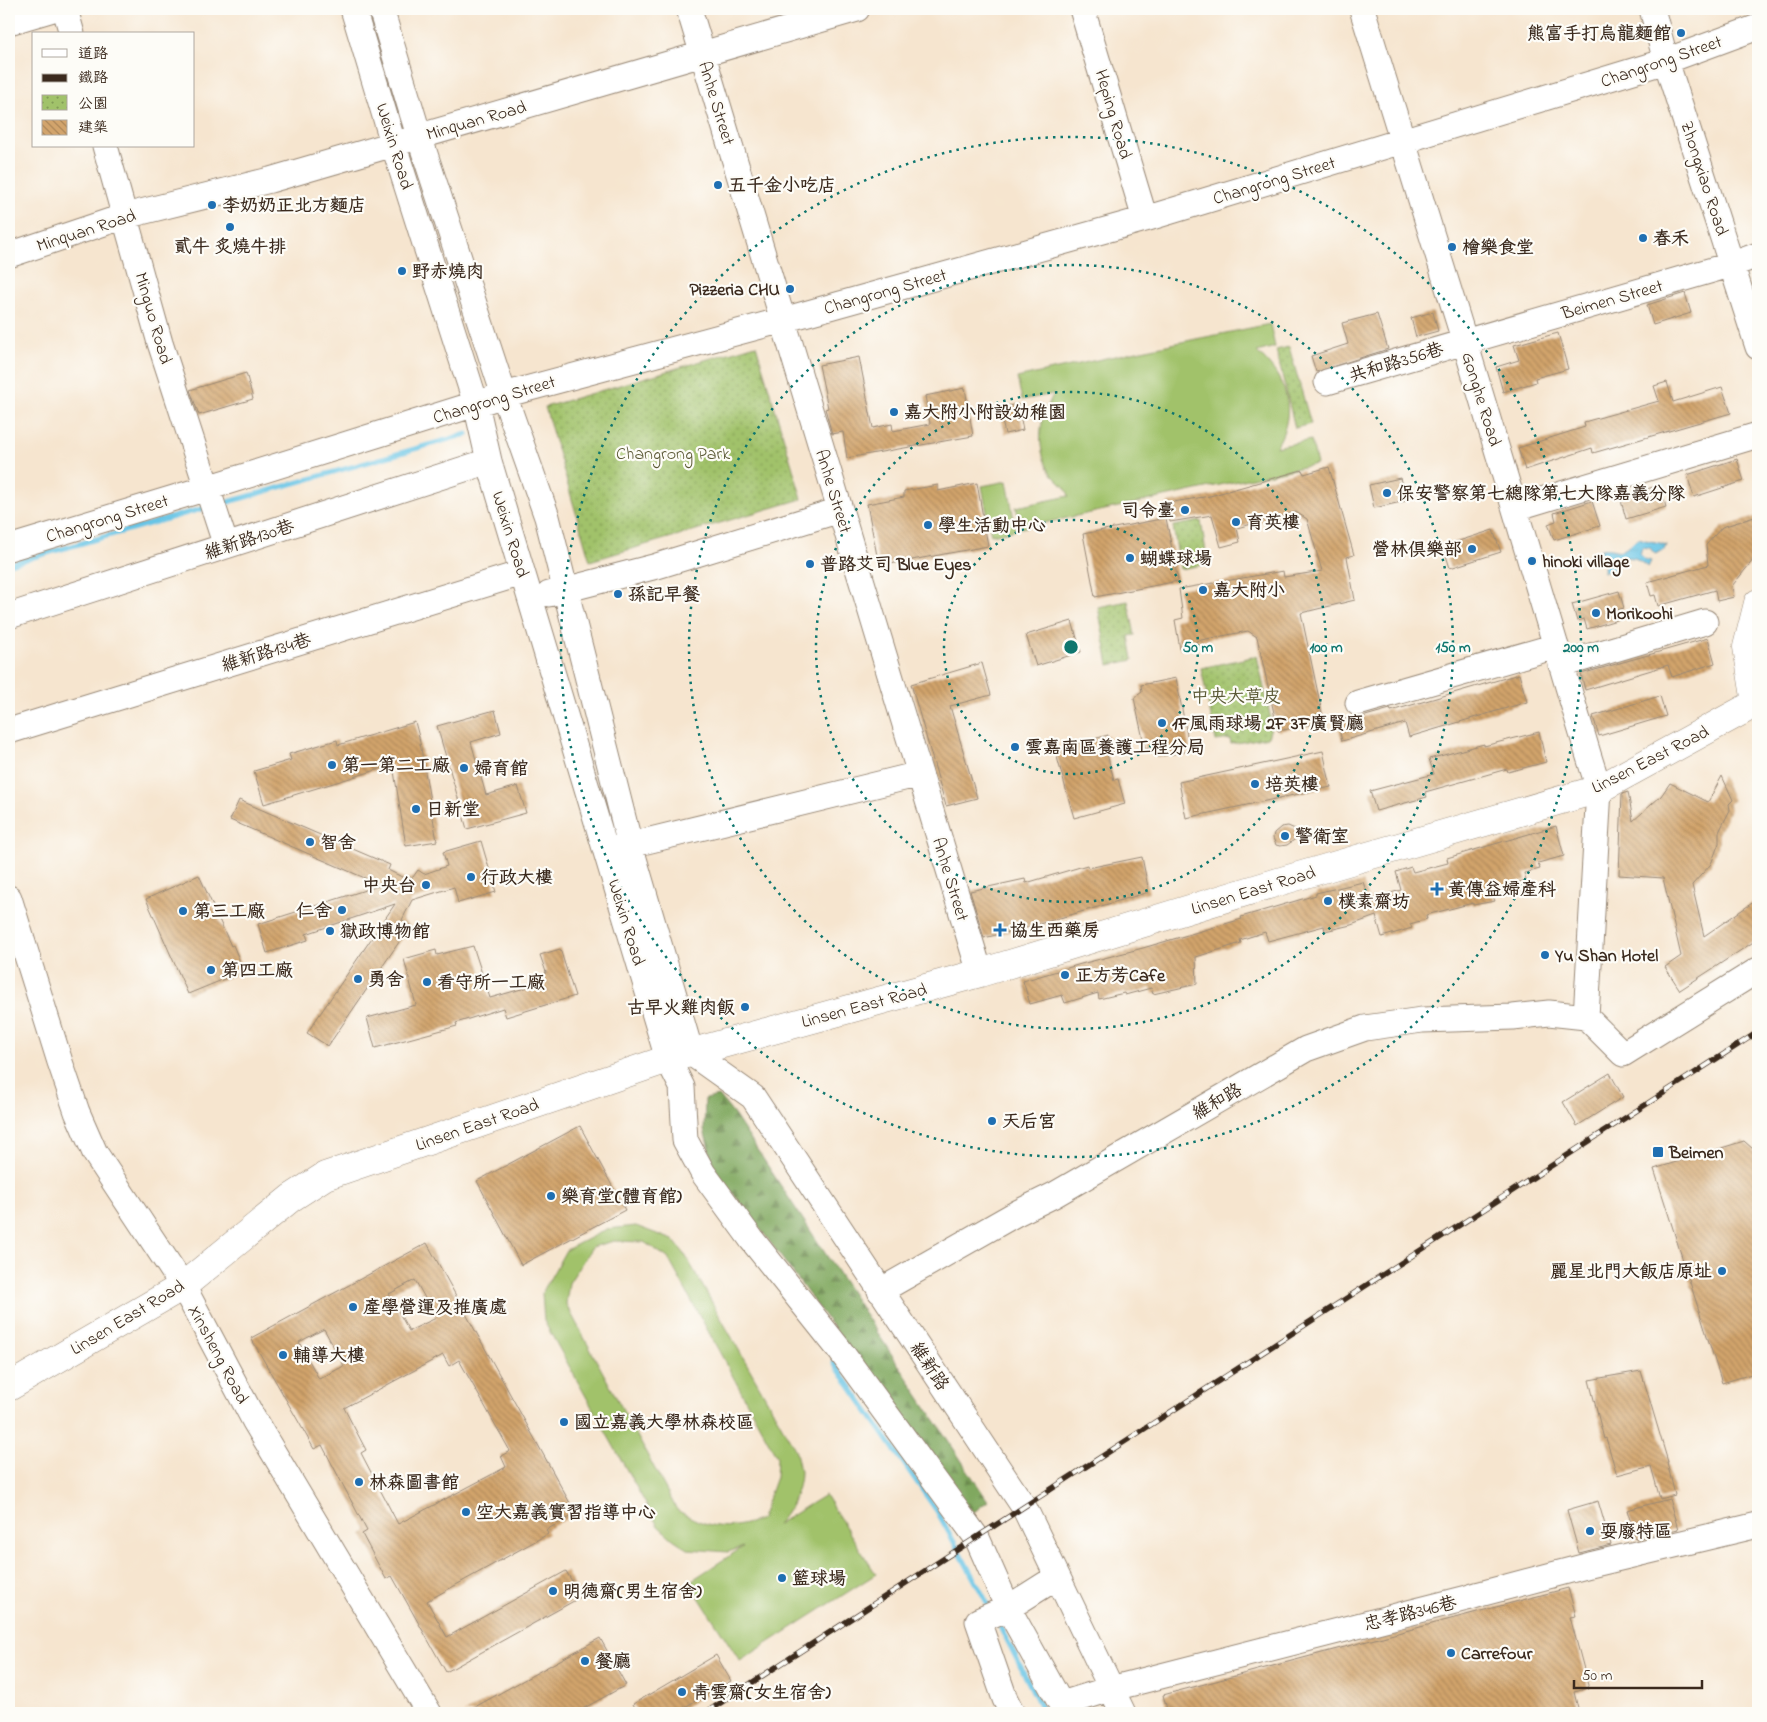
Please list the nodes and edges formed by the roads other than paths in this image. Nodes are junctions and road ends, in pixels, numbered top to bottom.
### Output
1 (54, 9) edge
2 (65, 9) edge
3 (353, 9) edge
4 (381, 9) edge
5 (689, 9) edge
6 (857, 9) edge
7 (1082, 9) edge
8 (1362, 9) edge
9 (1652, 9) edge
10 (9, 22) edge
11 (1758, 27) edge
12 (71, 32) edge
13 (701, 53) junction
14 (1666, 61) junction
15 (418, 136) junction
16 (1403, 141) junction
17 (394, 143) junction
18 (106, 148) edge
19 (125, 216) junction
20 (1145, 219) junction
21 (9, 255) edge
22 (1758, 255) edge
23 (1733, 264) junction
24 (783, 320) junction
25 (1465, 341) junction
26 (1758, 347) edge
27 (1327, 382) dead end
28 (504, 395) junction
29 (476, 404) junction
30 (1758, 435) edge
31 (489, 461) junction
32 (207, 488) junction
33 (1514, 508) junction
34 (840, 510) junction
35 (226, 546) junction
36 (9, 548) edge
37 (522, 573) junction
38 (565, 590) junction
39 (530, 599) junction
40 (1758, 603) edge
41 (9, 616) edge
42 (1705, 622) dead end
43 (1558, 655) junction
44 (1358, 703) dead end
45 (1758, 705) edge
46 (9, 731) edge
47 (920, 774) junction
48 (1599, 789) junction
49 (630, 846) junction
50 (606, 851) junction
51 (9, 898) edge
52 (1758, 970) edge
53 (980, 973) junction
54 (1586, 1017) junction
55 (679, 1056) junction
56 (183, 1286) junction
57 (880, 1291) junction
58 (9, 1387) edge
59 (1758, 1525) edge
60 (1057, 1577) junction
61 (1008, 1608) junction
62 (1110, 1689) junction
63 (1064, 1708) edge
64 (429, 1713) edge
65 (1012, 1713) edge
66 (1123, 1713) edge

1 - 10 street
2 - 12 street
3 - 17 street, Weixin Road
4 - 15 street, Weixin Road
5 - 13 street, Anhe Street
6 - 13 street, Minquan Road
7 - 20 street, Heping Road
8 - 16 street, Gonghe Road
9 - 14 street, Zhongxiao Road
11 - 14 street, Changrong Street
13 - 15 street, Minquan Road
13 - 24 street, Anhe Street
14 - 16 street, Changrong Street
14 - 23 street, Zhongxiao Road
15 - 17 street, Minquan Road
15 - 28 street, Weixin Road
16 - 20 street, Changrong Street
16 - 25 street, Gonghe Road
17 - 19 street, Minquan Road
17 - 29 street, Weixin Road
18 - 19 street, Minguo Road
19 - 21 street, Minquan Road
19 - 32 street, Minguo Road
20 - 24 street, Changrong Street
22 - 23 street, Beimen Street
23 - 25 street, Beimen Street
23 - 26 street, Zhongxiao Road
24 - 28 street, Changrong Street
24 - 34 street, Anhe Street
25 - 27 street, 共和路356巷
25 - 33 street, Gonghe Road
28 - 29 street, Changrong Street
28 - 38 street, Weixin Road
29 - 31 street, Weixin Road
29 - 32 street, Changrong Street
30 - 33 street
31 - 35 street, 維新路130巷
31 - 37 street, Weixin Road
32 - 35 street, Minguo Road
32 - 36 street, Changrong Street
33 - 43 street, Gonghe Road
34 - 38 street
34 - 47 street, Anhe Street
35 - 41 street, 維新路130巷
37 - 39 street, Weixin Road
37 - 46 street, 維新路134巷
38 - 39 street
38 - 49 street, Weixin Road
39 - 50 street, Weixin Road
40 - 45 main road
42 - 43 street
43 - 44 street
43 - 48 street, Gonghe Road
45 - 48 main road, Linsen East Road
47 - 49 street
47 - 53 street, Anhe Street
48 - 53 main road, Linsen East Road
48 - 54 street
49 - 50 street
49 - 55 street, Weixin Road
50 - 55 street, Weixin Road
51 - 56 street, Xinsheng Road
52 - 54 street
53 - 55 main road, Linsen East Road
54 - 57 street, 維和路
55 - 56 main road, Linsen East Road
55 - 57 street, 維新路
55 - 61 street
56 - 58 main road, Linsen East Road
56 - 64 street, Xinsheng Road
57 - 60 street, 維新路
59 - 62 street, 忠孝路346巷
60 - 61 street
60 - 62 street, 維新路
61 - 63 street
61 - 65 street
62 - 63 street, 忠孝路346巷
62 - 66 street, 維新路

